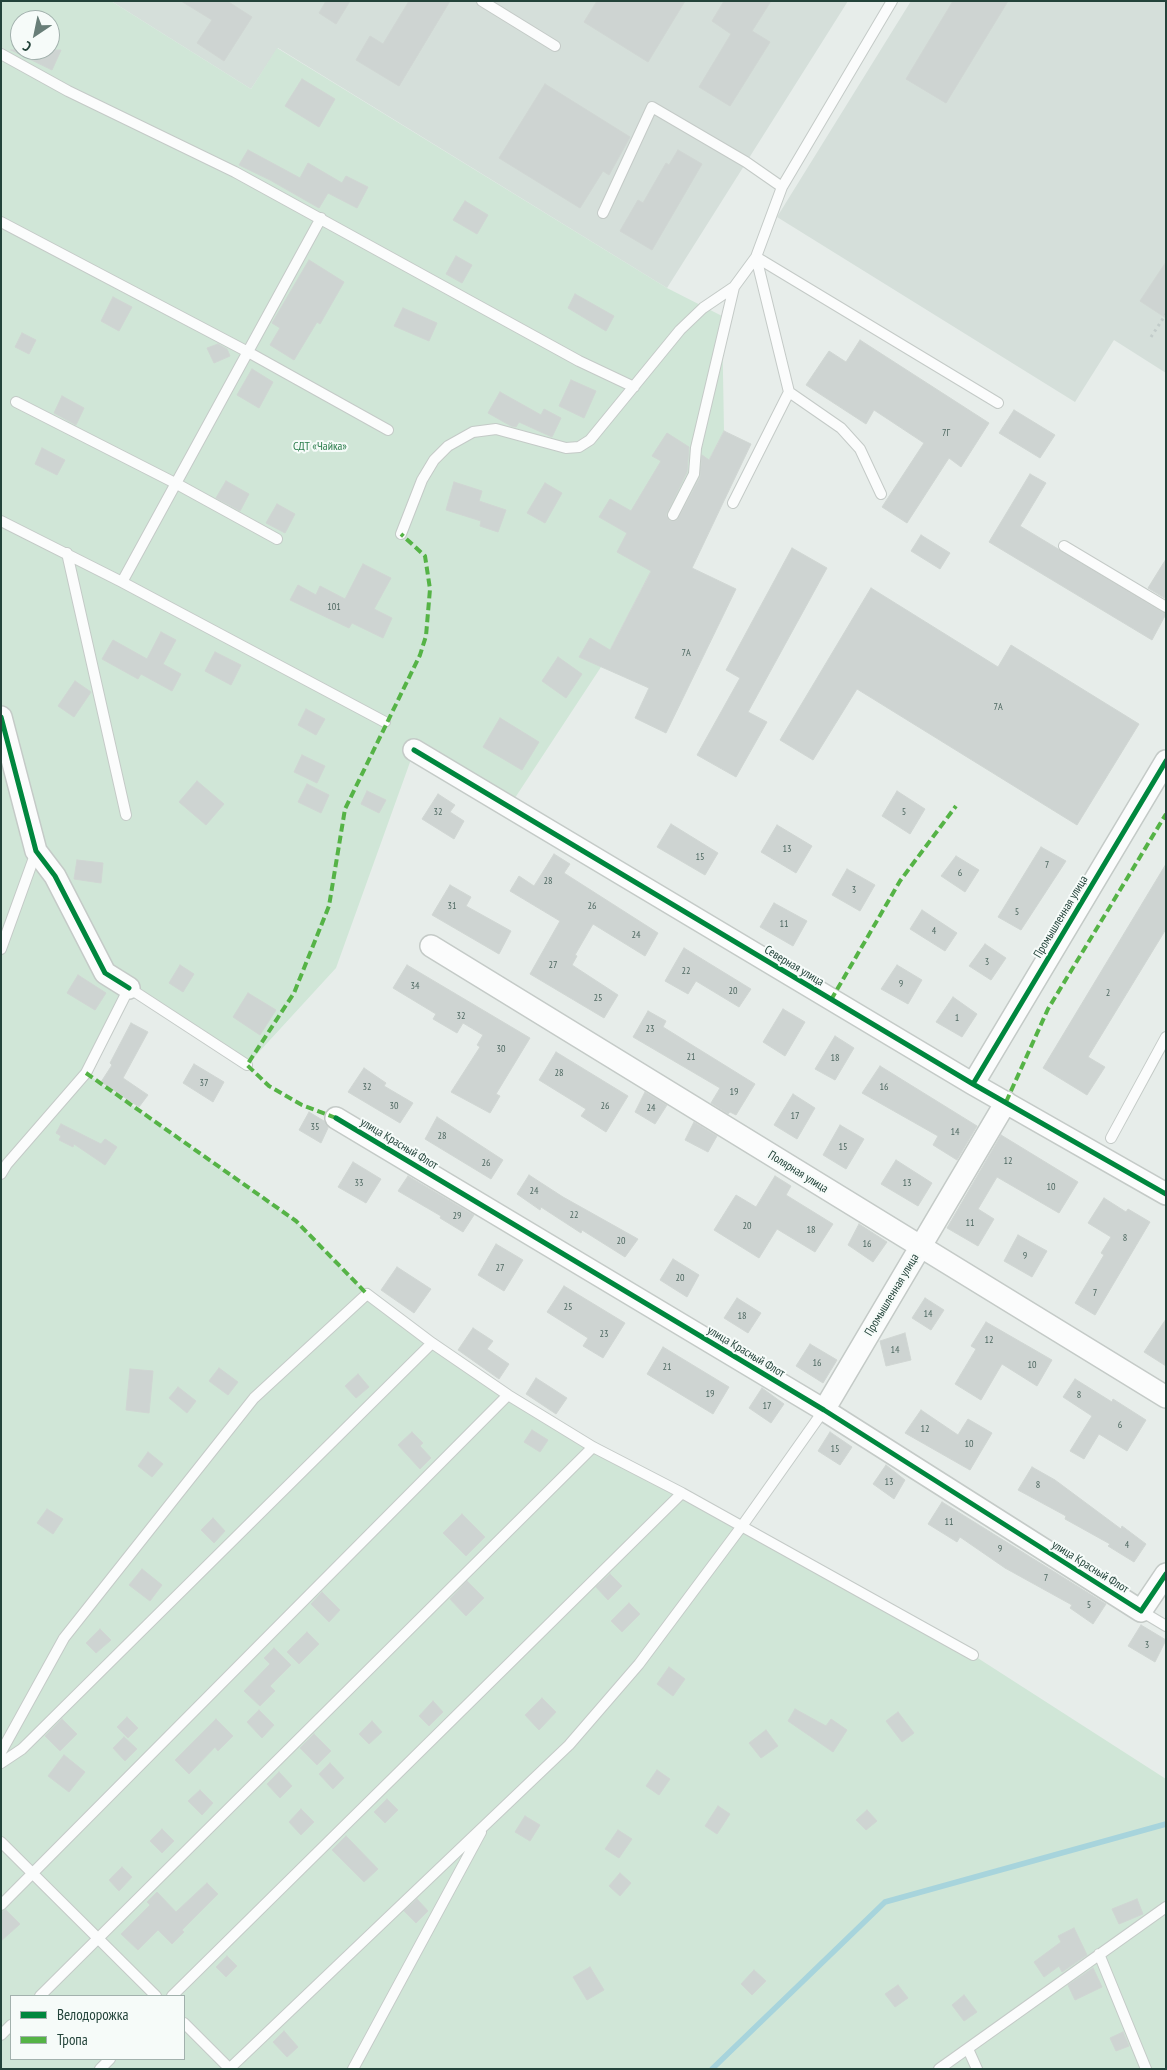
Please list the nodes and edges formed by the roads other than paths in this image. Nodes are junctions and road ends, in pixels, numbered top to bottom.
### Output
1 (482, 1) edge
2 (892, 1) edge
3 (555, 46) dead end
4 (1, 54) edge
5 (782, 187) junction
6 (603, 213) dead end
7 (321, 218) junction
8 (1, 222) edge
9 (756, 257) junction
10 (734, 287) junction
11 (248, 352) junction
12 (634, 387) junction
13 (789, 392) junction
14 (16, 402) dead end
15 (998, 403) dead end
16 (388, 430) dead end
17 (177, 484) junction
18 (880, 494) dead end
19 (733, 503) dead end
20 (673, 515) dead end
21 (1, 521) edge
22 (401, 534) dead end
23 (277, 539) dead end
24 (1064, 546) dead end
25 (67, 553) junction
26 (122, 582) junction
27 (1166, 607) edge
28 (1, 717) edge
29 (386, 722) dead end
30 (414, 750) dead end
31 (1166, 761) edge
32 (126, 815) dead end
33 (36, 851) junction
34 (431, 946) dead end
35 (1, 949) edge
36 (129, 988) junction
37 (1166, 1037) edge
38 (247, 1065) dead end
39 (974, 1084) junction
40 (1006, 1102) junction
41 (336, 1118) dead end
42 (1111, 1138) dead end
43 (1, 1174) edge
44 (1166, 1194) edge
45 (921, 1248) junction
46 (432, 1343) junction
47 (508, 1395) junction
48 (1166, 1397) edge
49 (824, 1410) junction
50 (593, 1447) junction
51 (682, 1493) junction
52 (742, 1526) junction
53 (1166, 1574) edge
54 (1141, 1611) junction
55 (1166, 1626) edge
56 (973, 1655) dead end
57 (1, 1752) edge
58 (1, 1762) edge
59 (486, 1824) junction
60 (1, 1842) edge
61 (32, 1874) junction
62 (1, 1905) edge
63 (1166, 1907) edge
64 (98, 1939) junction
65 (1099, 1954) junction
66 (41, 1995) edge
67 (155, 1995) edge
68 (173, 1995) edge
69 (185, 2024) edge
70 (10, 2026) edge
71 (1, 2035) edge
72 (968, 2049) junction
73 (109, 2060) edge
74 (100, 2069) edge
75 (229, 2069) edge
76 (353, 2069) edge
77 (939, 2069) edge
78 (976, 2069) edge
79 (1146, 2069) edge

1 - 3 lane
2 - 5 lane
4 - 7 lane
5 - 6 lane
5 - 9 lane
7 - 11 lane
7 - 12 lane
8 - 11 lane
9 - 10 lane
9 - 13 lane
9 - 15 lane
10 - 12 lane
10 - 20 lane
11 - 16 lane
11 - 17 lane
12 - 22 lane
13 - 18 lane
13 - 19 lane
14 - 17 lane
17 - 23 lane
17 - 26 lane
21 - 25 lane
24 - 27 lane
25 - 26 lane
25 - 32 lane
26 - 29 lane
28 - 33 street
30 - 39 street, Северная улица
31 - 39 street, Промышленная улица
33 - 35 lane
33 - 36 street
34 - 45 street, Полярная улица
36 - 38 lane
36 - 43 lane
37 - 42 lane
39 - 40 street, Северная улица
40 - 44 street, Северная улица
40 - 45 street, Промышленная улица
41 - 49 street, улица Красный Флот
45 - 48 street, Полярная улица
45 - 49 street, Промышленная улица
46 - 47 lane
46 - 57 lane
46 - 58 lane
47 - 50 lane
47 - 61 lane
49 - 52 lane
49 - 54 street, улица Красный Флот
50 - 51 lane
50 - 64 lane
51 - 52 lane
51 - 68 lane
52 - 56 lane
52 - 59 lane
53 - 54 street
54 - 55 lane
59 - 75 lane
59 - 76 lane
60 - 61 lane
61 - 62 lane
61 - 64 lane
63 - 65 lane
64 - 66 lane
64 - 67 lane
65 - 72 lane
65 - 79 lane
69 - 75 lane
70 - 71 lane
72 - 77 lane
72 - 78 lane
73 - 74 lane

